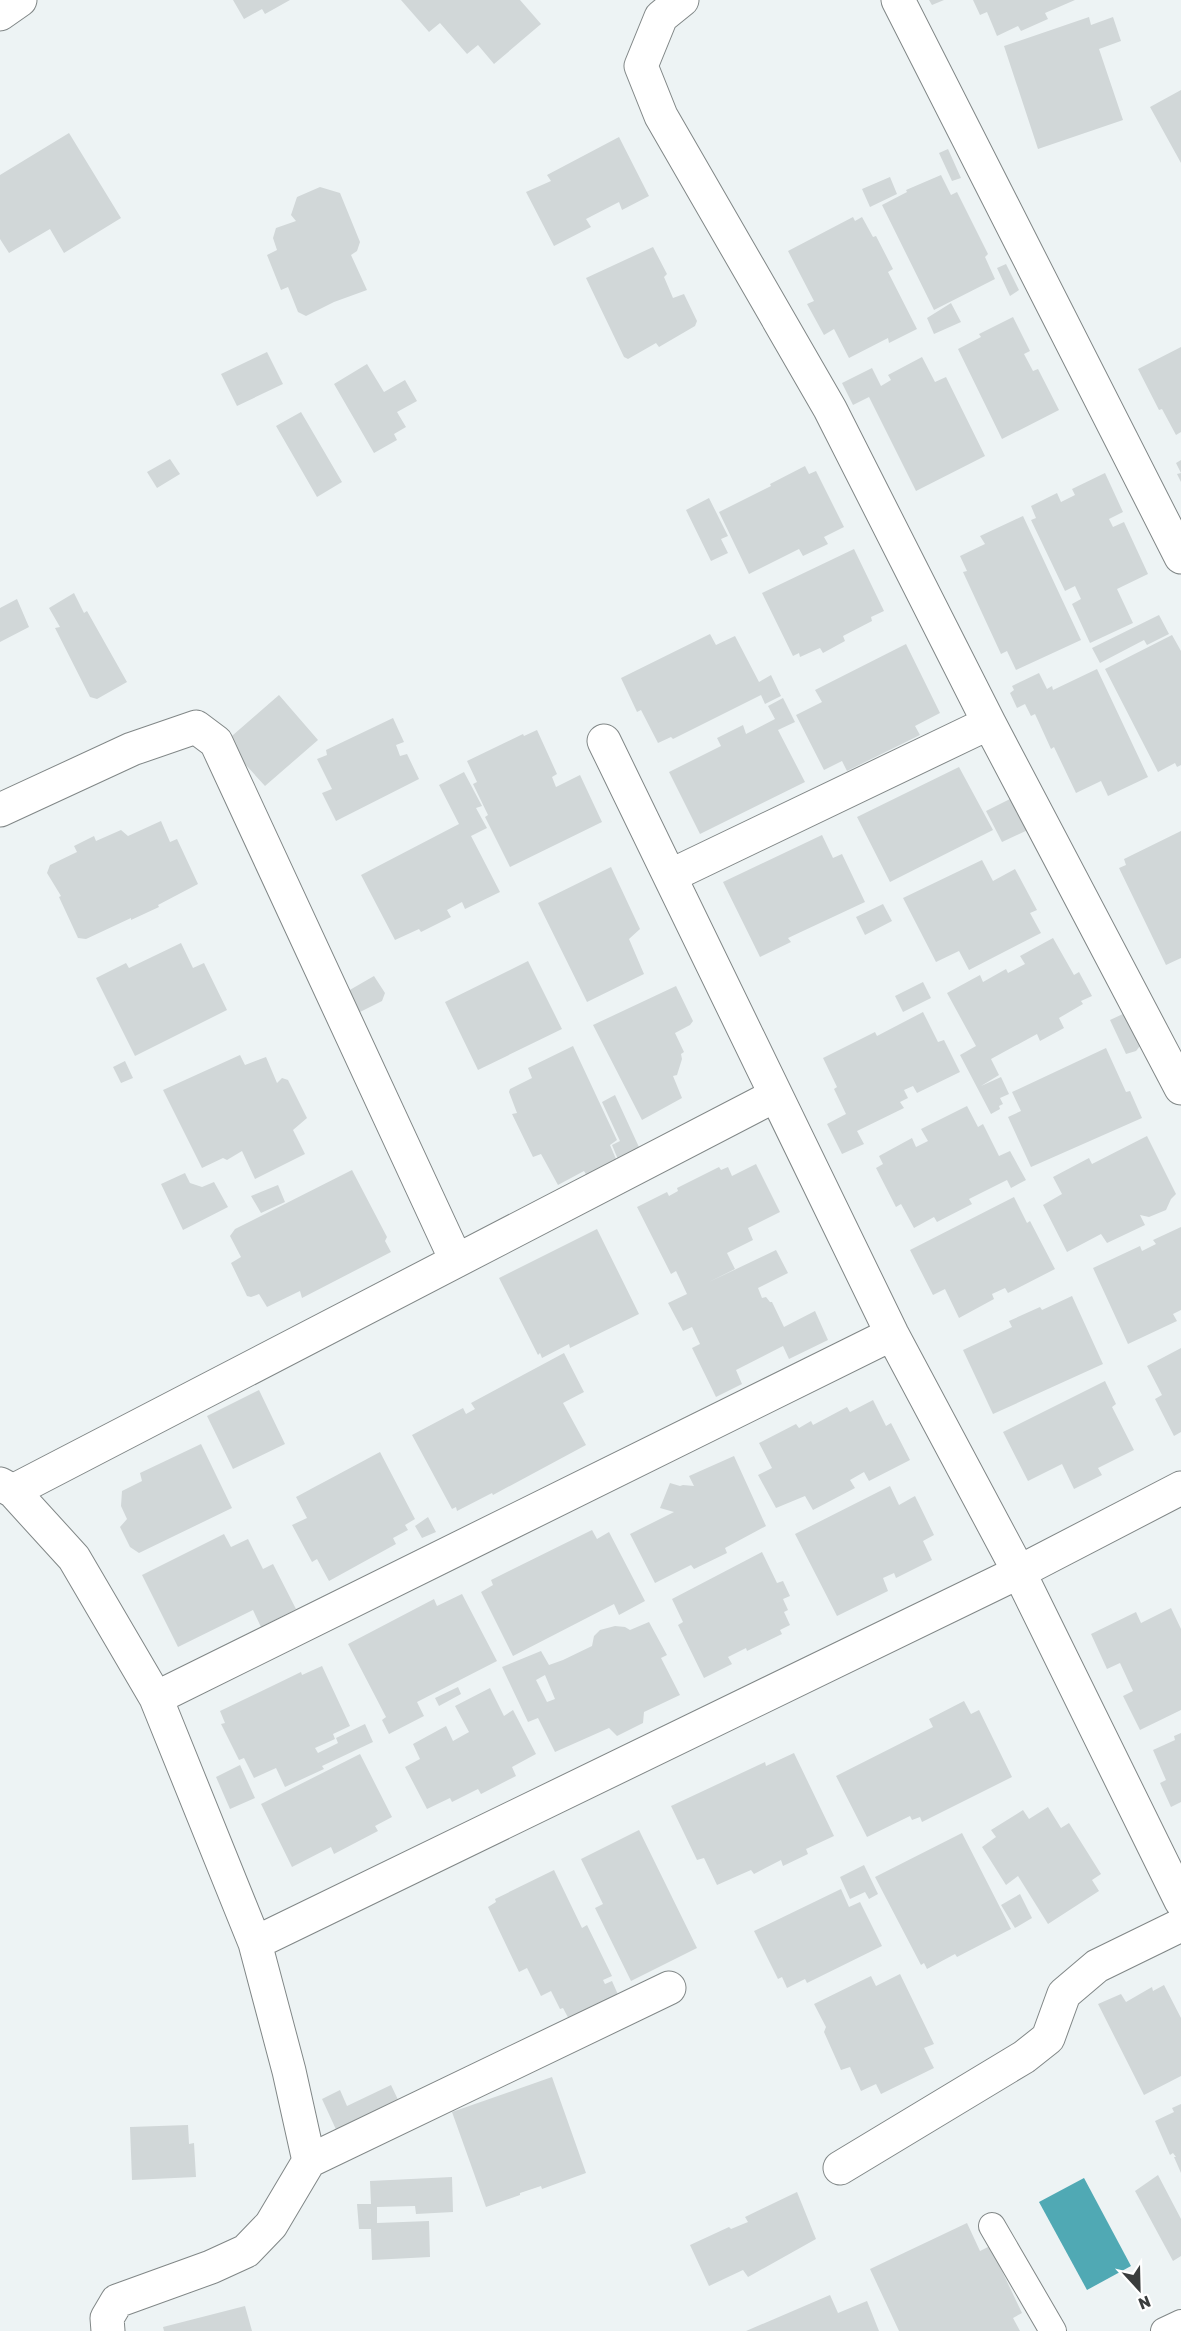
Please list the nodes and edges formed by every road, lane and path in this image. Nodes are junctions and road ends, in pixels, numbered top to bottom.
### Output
1 (20, 0) edge
2 (682, 0) edge
3 (898, 0) edge
4 (0, 14) edge
5 (1181, 557) edge
6 (989, 723) junction
7 (604, 741) dead end
8 (0, 810) edge
9 (670, 876) junction
10 (1178, 1076) edge
11 (776, 1095) junction
12 (456, 1260) junction
13 (892, 1334) junction
14 (6, 1488) edge
15 (1181, 1488) edge
16 (1019, 1572) junction
17 (156, 1698) junction
18 (1181, 1901) edge
19 (1181, 1925) edge
20 (255, 1943) junction
21 (669, 1988) dead end
22 (309, 2162) junction
23 (840, 2168) dead end
24 (992, 2226) dead end
25 (1181, 2323) edge
26 (108, 2331) edge
27 (1053, 2331) edge
28 (1164, 2331) edge

1 - 4 street
2 - 6 street
3 - 5 street
6 - 9 street
6 - 10 street
7 - 9 street
8 - 12 street
9 - 11 street
11 - 12 street
11 - 13 street
12 - 14 street
13 - 16 street
13 - 17 street
14 - 17 street
15 - 16 street
16 - 18 street
16 - 20 street
17 - 20 street
19 - 23 street
20 - 22 street
21 - 22 street
22 - 26 street
24 - 27 lane
25 - 28 lane

